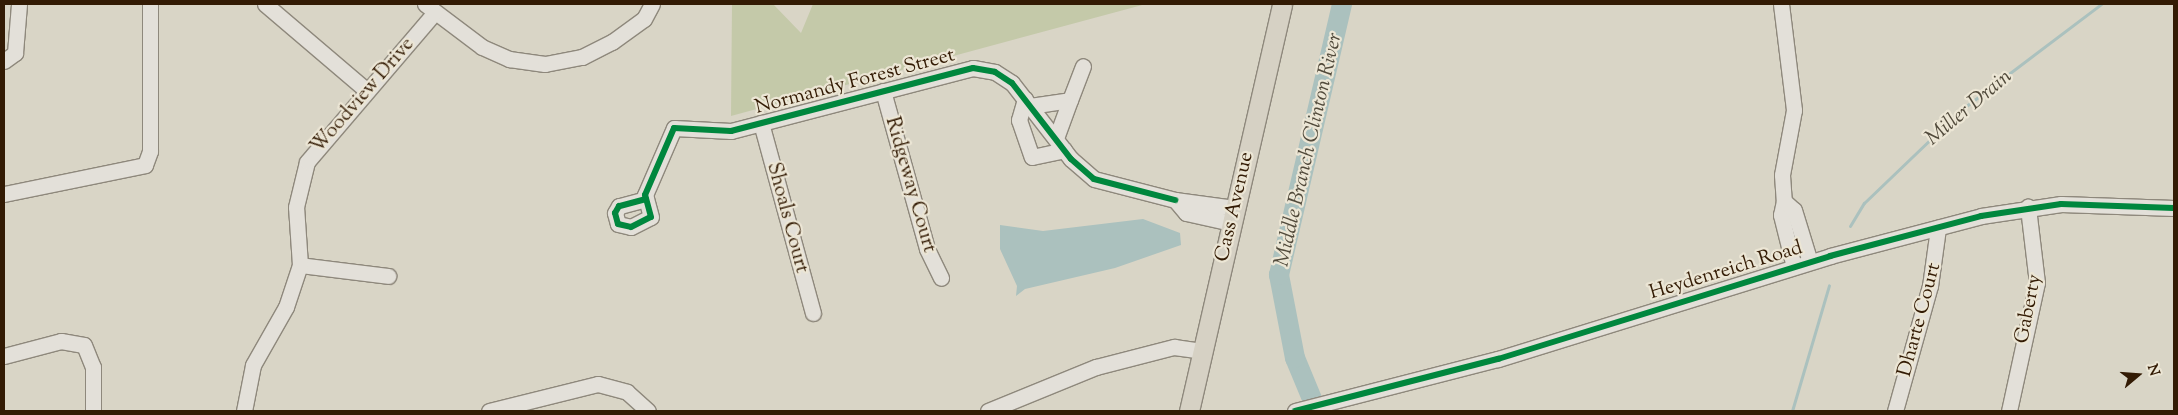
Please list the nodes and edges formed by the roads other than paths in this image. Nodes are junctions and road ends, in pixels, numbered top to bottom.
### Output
1 (19, 4) edge
2 (151, 4) edge
3 (265, 4) edge
4 (652, 4) edge
5 (1282, 4) edge
6 (1781, 4) edge
7 (430, 8) edge
8 (4, 61) edge
9 (1083, 66) dead end
10 (366, 90) junction
11 (883, 91) junction
12 (1070, 100) junction
13 (1027, 102) junction
14 (761, 123) junction
15 (1060, 144) junction
16 (4, 194) edge
17 (646, 199) dead end
18 (1784, 202) junction
19 (2028, 207) junction
20 (2174, 208) edge
21 (1232, 216) junction
22 (1938, 228) junction
23 (1800, 231) junction
24 (1785, 235) junction
25 (1810, 262) junction
26 (300, 265) junction
27 (1794, 267) junction
28 (388, 276) dead end
29 (941, 278) dead end
30 (813, 313) dead end
31 (1202, 351) junction
32 (4, 356) edge
33 (644, 406) edge
34 (93, 411) edge
35 (244, 411) edge
36 (489, 411) edge
37 (988, 411) edge
38 (1189, 411) edge
39 (1297, 411) edge
40 (1895, 411) edge
41 (2009, 411) edge

1 - 8 street
2 - 16 street
3 - 10 street
4 - 7 street
5 - 21 main road, Cass Avenue
6 - 18 street
7 - 10 street, Woodview Drive
9 - 12 street
10 - 26 street, Woodview Drive
11 - 13 street, Normandy Forest Street
11 - 14 street, Normandy Forest Street
11 - 29 street, Ridgeway Court
12 - 13 street
12 - 15 street
13 - 15 street, Normandy Forest Street
13 - 15 street
14 - 17 street, Normandy Forest Street
14 - 30 street, Shoals Court
15 - 21 street, Normandy Forest Street
18 - 23 street
18 - 24 street
19 - 20 street, Heydenreich Road
19 - 22 street, Heydenreich Road
19 - 41 street, Gaberty
21 - 31 main road, Cass Avenue
22 - 25 street, Heydenreich Road
22 - 40 street, Dharte Court
23 - 24 street
23 - 25 street
24 - 27 street
25 - 27 street, Heydenreich Road
26 - 28 street
26 - 35 street, Woodview Drive
27 - 39 street, Heydenreich Road
31 - 37 street
31 - 38 main road, Cass Avenue
32 - 34 street
33 - 36 street

